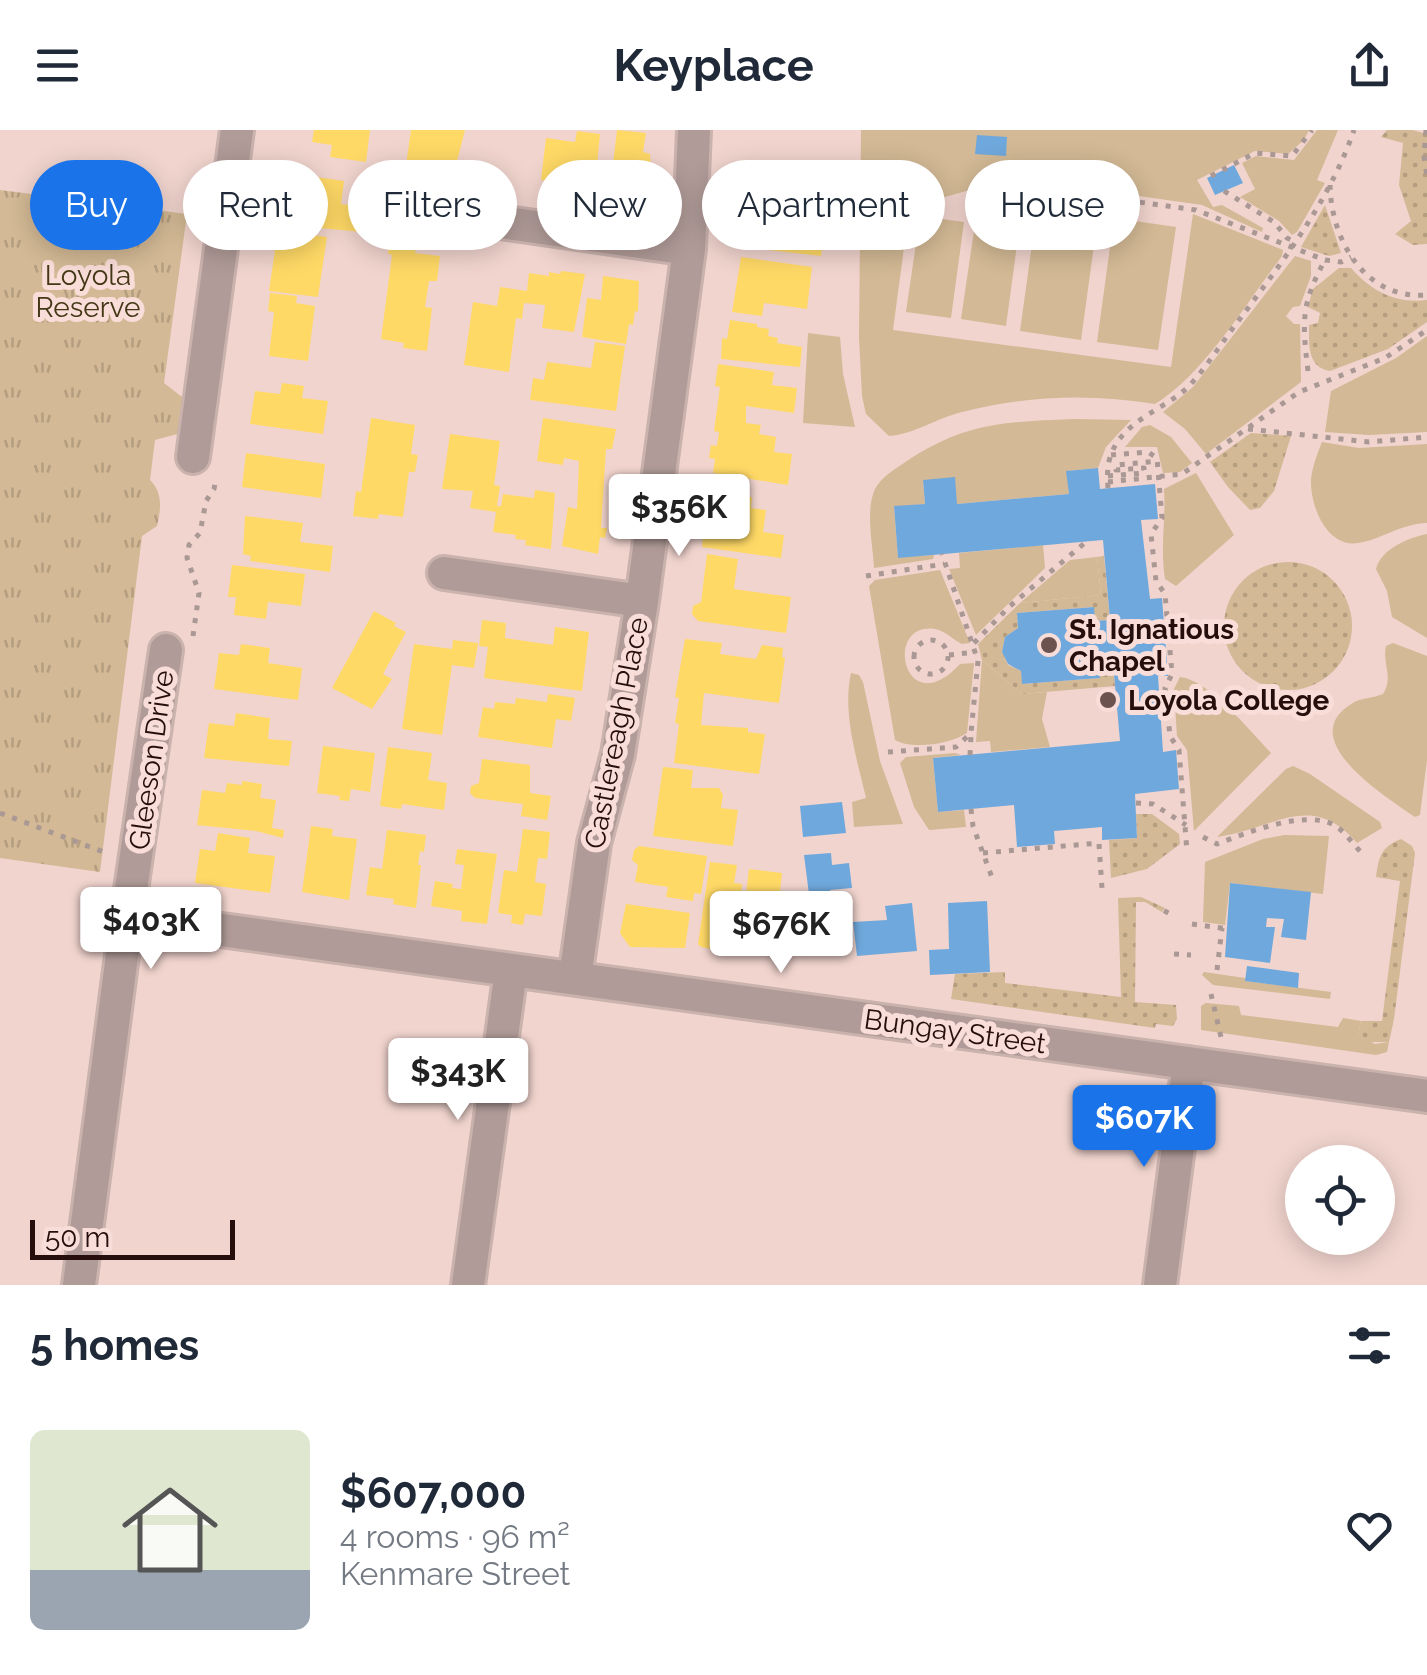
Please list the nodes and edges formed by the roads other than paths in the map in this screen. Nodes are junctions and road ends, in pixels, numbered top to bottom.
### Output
1 (237, 130) edge
2 (694, 130) edge
3 (517, 224) edge
4 (690, 249) junction
5 (193, 457) road end
6 (444, 574) dead end
7 (642, 601) junction
8 (178, 652) road end
9 (127, 917) junction
10 (511, 970) junction
11 (575, 978) junction
12 (1190, 1063) junction
13 (1427, 1096) edge
14 (79, 1285) edge
15 (468, 1285) edge
16 (1160, 1285) edge

1 - 5 street
2 - 4 street, Castlereagh Place
3 - 4 street
4 - 7 street, Castlereagh Place
6 - 7 street
7 - 11 street, Castlereagh Place
8 - 9 street, Gleeson Drive
9 - 10 street, Bungay Street
9 - 14 street, Gleeson Drive
10 - 11 street, Bungay Street
10 - 15 street
11 - 12 street, Bungay Street
12 - 13 street, Bungay Street
12 - 16 street

